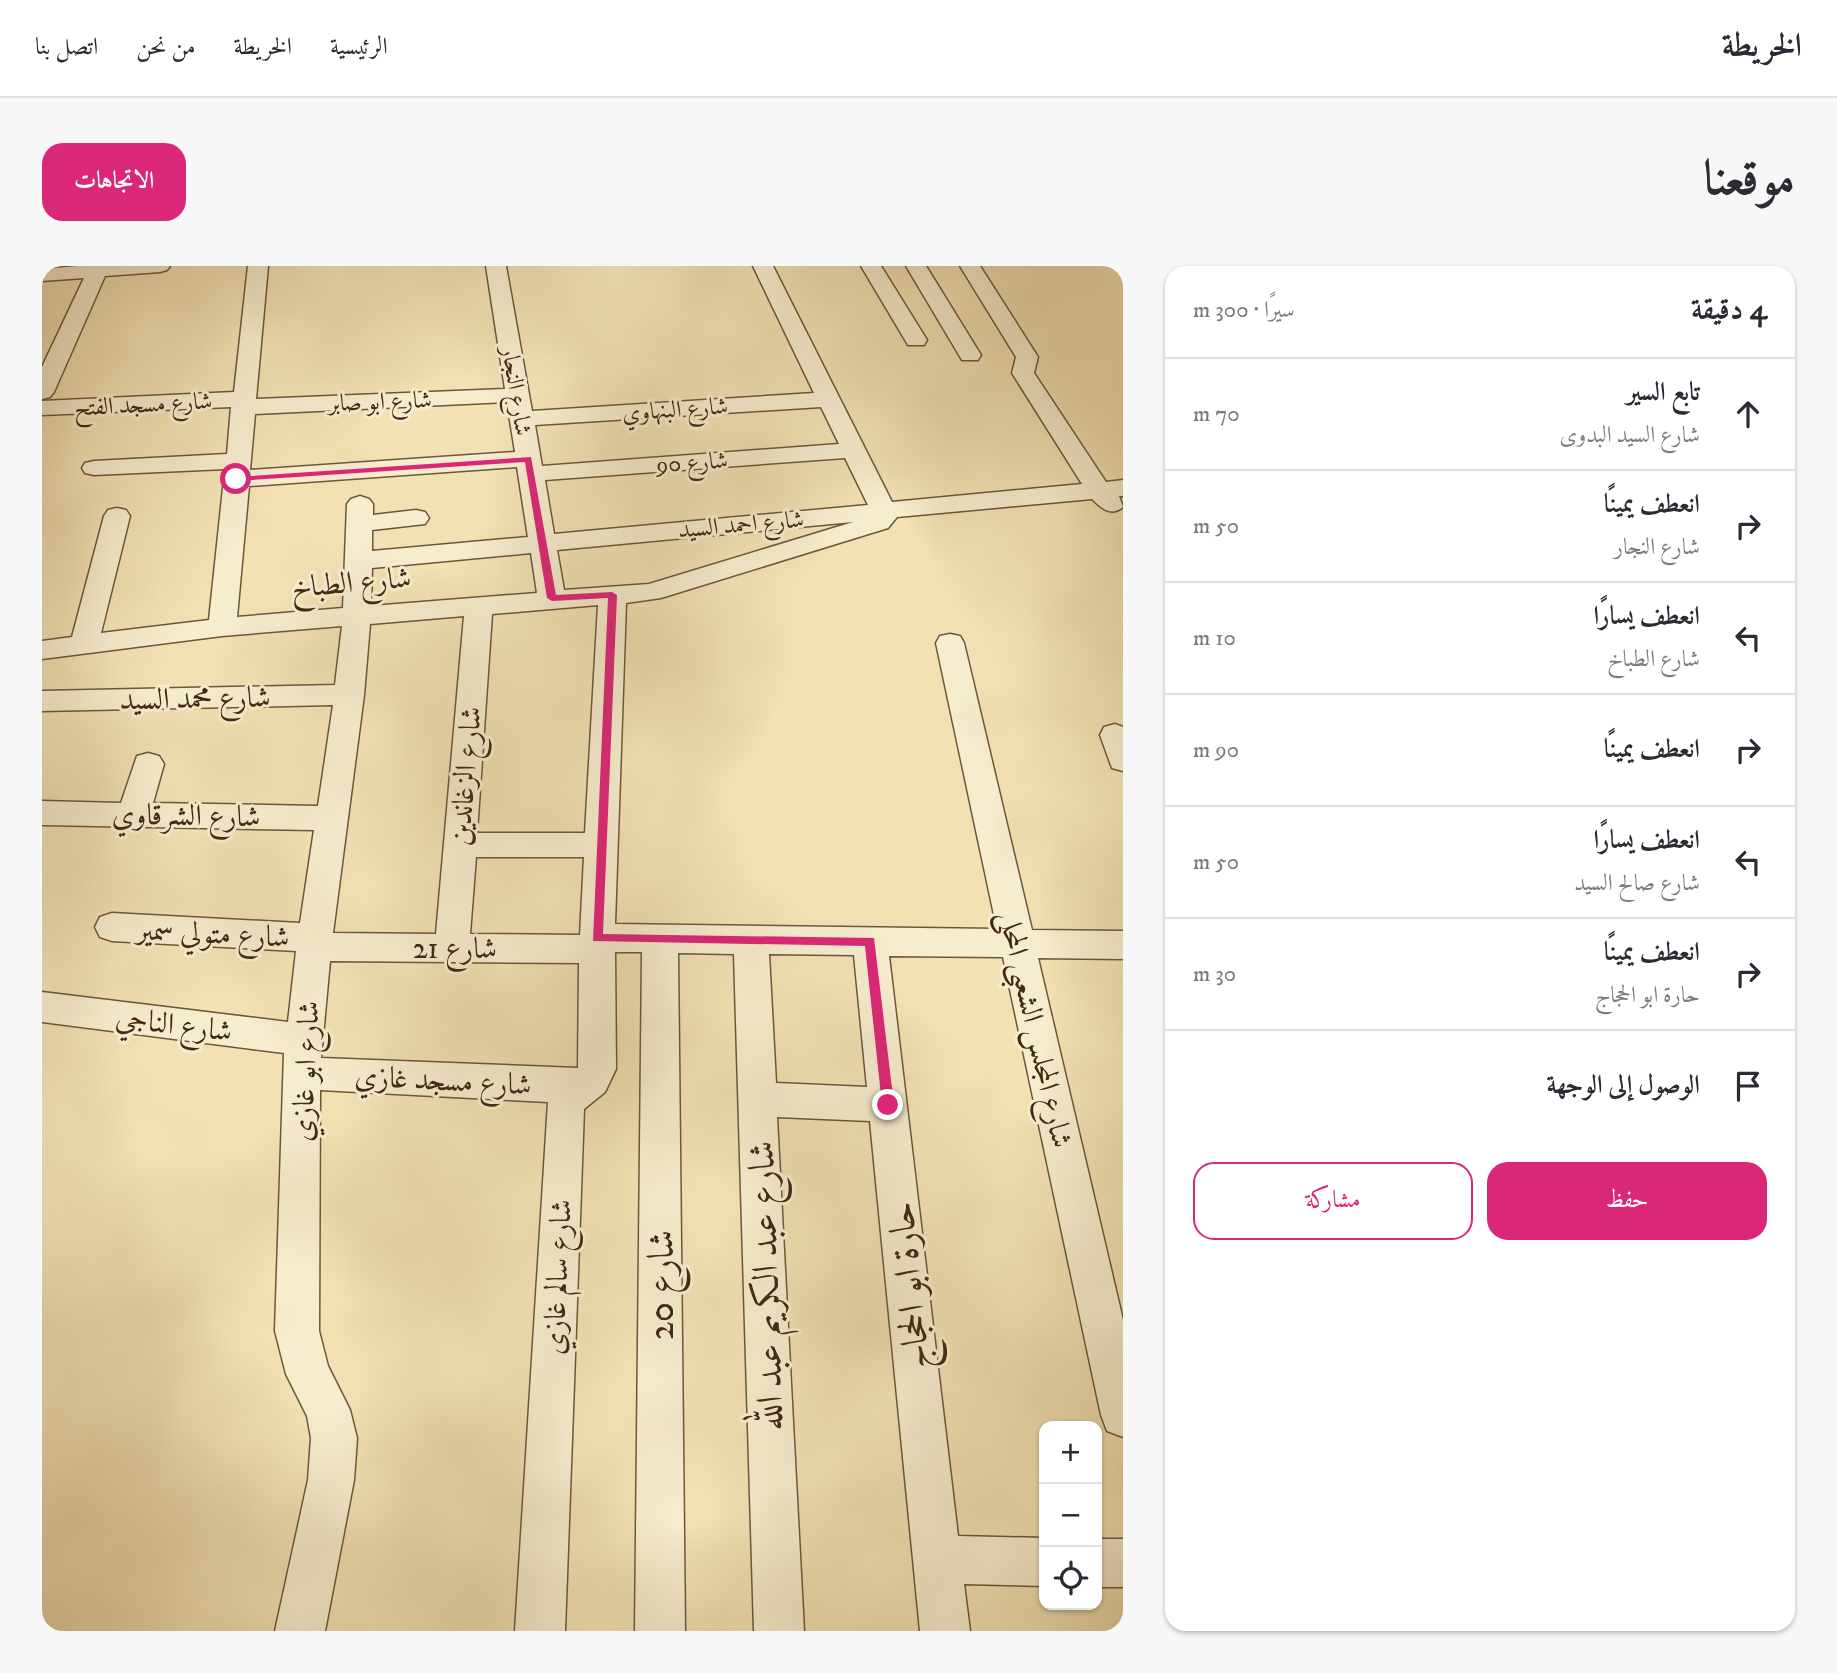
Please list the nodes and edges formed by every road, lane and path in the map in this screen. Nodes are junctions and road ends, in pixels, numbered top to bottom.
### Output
1 (160, 266) edge
2 (258, 266) edge
3 (496, 266) edge
4 (762, 266) edge
5 (871, 266) edge
6 (916, 266) edge
7 (970, 266) edge
8 (97, 272) junction
9 (42, 275) edge
10 (916, 340) dead end
11 (970, 355) dead end
12 (42, 392) edge
13 (828, 399) junction
14 (243, 403) junction
15 (520, 407) junction
16 (42, 408) edge
17 (852, 450) junction
18 (529, 466) junction
19 (94, 468) dead end
20 (237, 470) junction
21 (1111, 490) edge
22 (884, 511) junction
23 (1123, 512) edge
24 (117, 516) dead end
25 (416, 518) dead end
26 (542, 543) junction
27 (358, 561) junction
28 (612, 595) junction
29 (552, 598) junction
30 (480, 605) junction
31 (357, 615) junction
32 (222, 627) junction
33 (950, 643) dead end
34 (84, 644) junction
35 (42, 650) edge
36 (349, 695) junction
37 (42, 701) edge
38 (148, 764) dead end
39 (42, 813) edge
40 (134, 815) junction
41 (331, 818) junction
42 (460, 845) junction
43 (601, 845) junction
44 (112, 927) dead end
45 (660, 939) junction
46 (751, 940) junction
47 (870, 942) junction
48 (314, 943) junction
49 (1017, 943) junction
50 (597, 944) junction
51 (1123, 944) edge
52 (452, 948) junction
53 (42, 1007) edge
54 (303, 1057) junction
55 (585, 1087) junction
56 (758, 1099) junction
57 (888, 1105) junction
58 (1123, 1415) edge
59 (937, 1559) junction
60 (1039, 1562) edge
61 (1102, 1563) edge
62 (1123, 1563) edge
63 (300, 1631) edge
64 (540, 1631) edge
65 (660, 1631) edge
66 (779, 1631) edge
67 (945, 1631) edge

1 - 8 street
2 - 14 street
3 - 15 street, شارع النجار
4 - 13 street
5 - 10 street
6 - 11 street
7 - 21 street
8 - 9 street
8 - 12 street
13 - 15 street, شارع البنهاوي
13 - 17 street
14 - 15 street, شارع ابو صابر
14 - 16 street, شارع مسجد الفتح
14 - 20 street
15 - 18 street, شارع النجار
17 - 18 street, شارع 90
17 - 22 street
18 - 20 street, شارع 90
18 - 26 street, شارع النجار
19 - 20 street, شارع 90
20 - 32 street
21 - 22 street, شارع احمد السيد
21 - 23 street
22 - 26 street, شارع احمد السيد
22 - 28 street, شارع الطباخ
24 - 34 street
25 - 27 street, شارع ابو غازي
26 - 27 street, شارع احمد السيد
26 - 29 street, شارع النجار
27 - 31 street, شارع ابو غازي
28 - 29 street, شارع الطباخ
28 - 43 street, شارع سالم غازي
29 - 30 street, شارع الطباخ
30 - 31 street, شارع الطباخ
30 - 42 street, شارع الزغاندين
31 - 32 street, شارع الطباخ
31 - 36 street, شارع ابو غازي
32 - 34 street, شارع الطباخ
33 - 49 street, شارع المجلس الشعبى المحلى
34 - 35 street, شارع الطباخ
36 - 37 street, شارع محمد السيد
36 - 41 street, شارع ابو غازي
38 - 40 street
39 - 40 street, شارع الشرقاوي
40 - 41 street, شارع الشرقاوي
41 - 48 street, شارع ابو غازي
42 - 43 street
42 - 52 street, شارع الزغاندين
43 - 50 street, شارع سالم غازي
44 - 48 street, شارع متولي سمير
45 - 46 street, شارع 21
45 - 50 street, شارع 21
45 - 65 street, شارع 20
46 - 47 street, شارع 21
46 - 56 street, شارع عبد الكريم عبد الله
47 - 49 street, شارع 21
47 - 57 street, حارة ابو الحجاج
48 - 52 street, شارع 21
48 - 54 street, شارع ابو غازي
49 - 51 street, شارع 21
49 - 58 street, شارع المجلس الشعبى المحلى
50 - 52 street, شارع 21
50 - 55 street, شارع سالم غازي
53 - 54 street, شارع الناجي
54 - 55 street, شارع مسجد غازي
54 - 63 street, شارع ابو غازي
55 - 64 street, شارع سالم غازي
56 - 57 street
56 - 66 street, شارع عبد الكريم عبد الله
57 - 59 street, حارة ابو الحجاج
59 - 60 street
59 - 67 street, حارة ابو الحجاج
61 - 62 street

